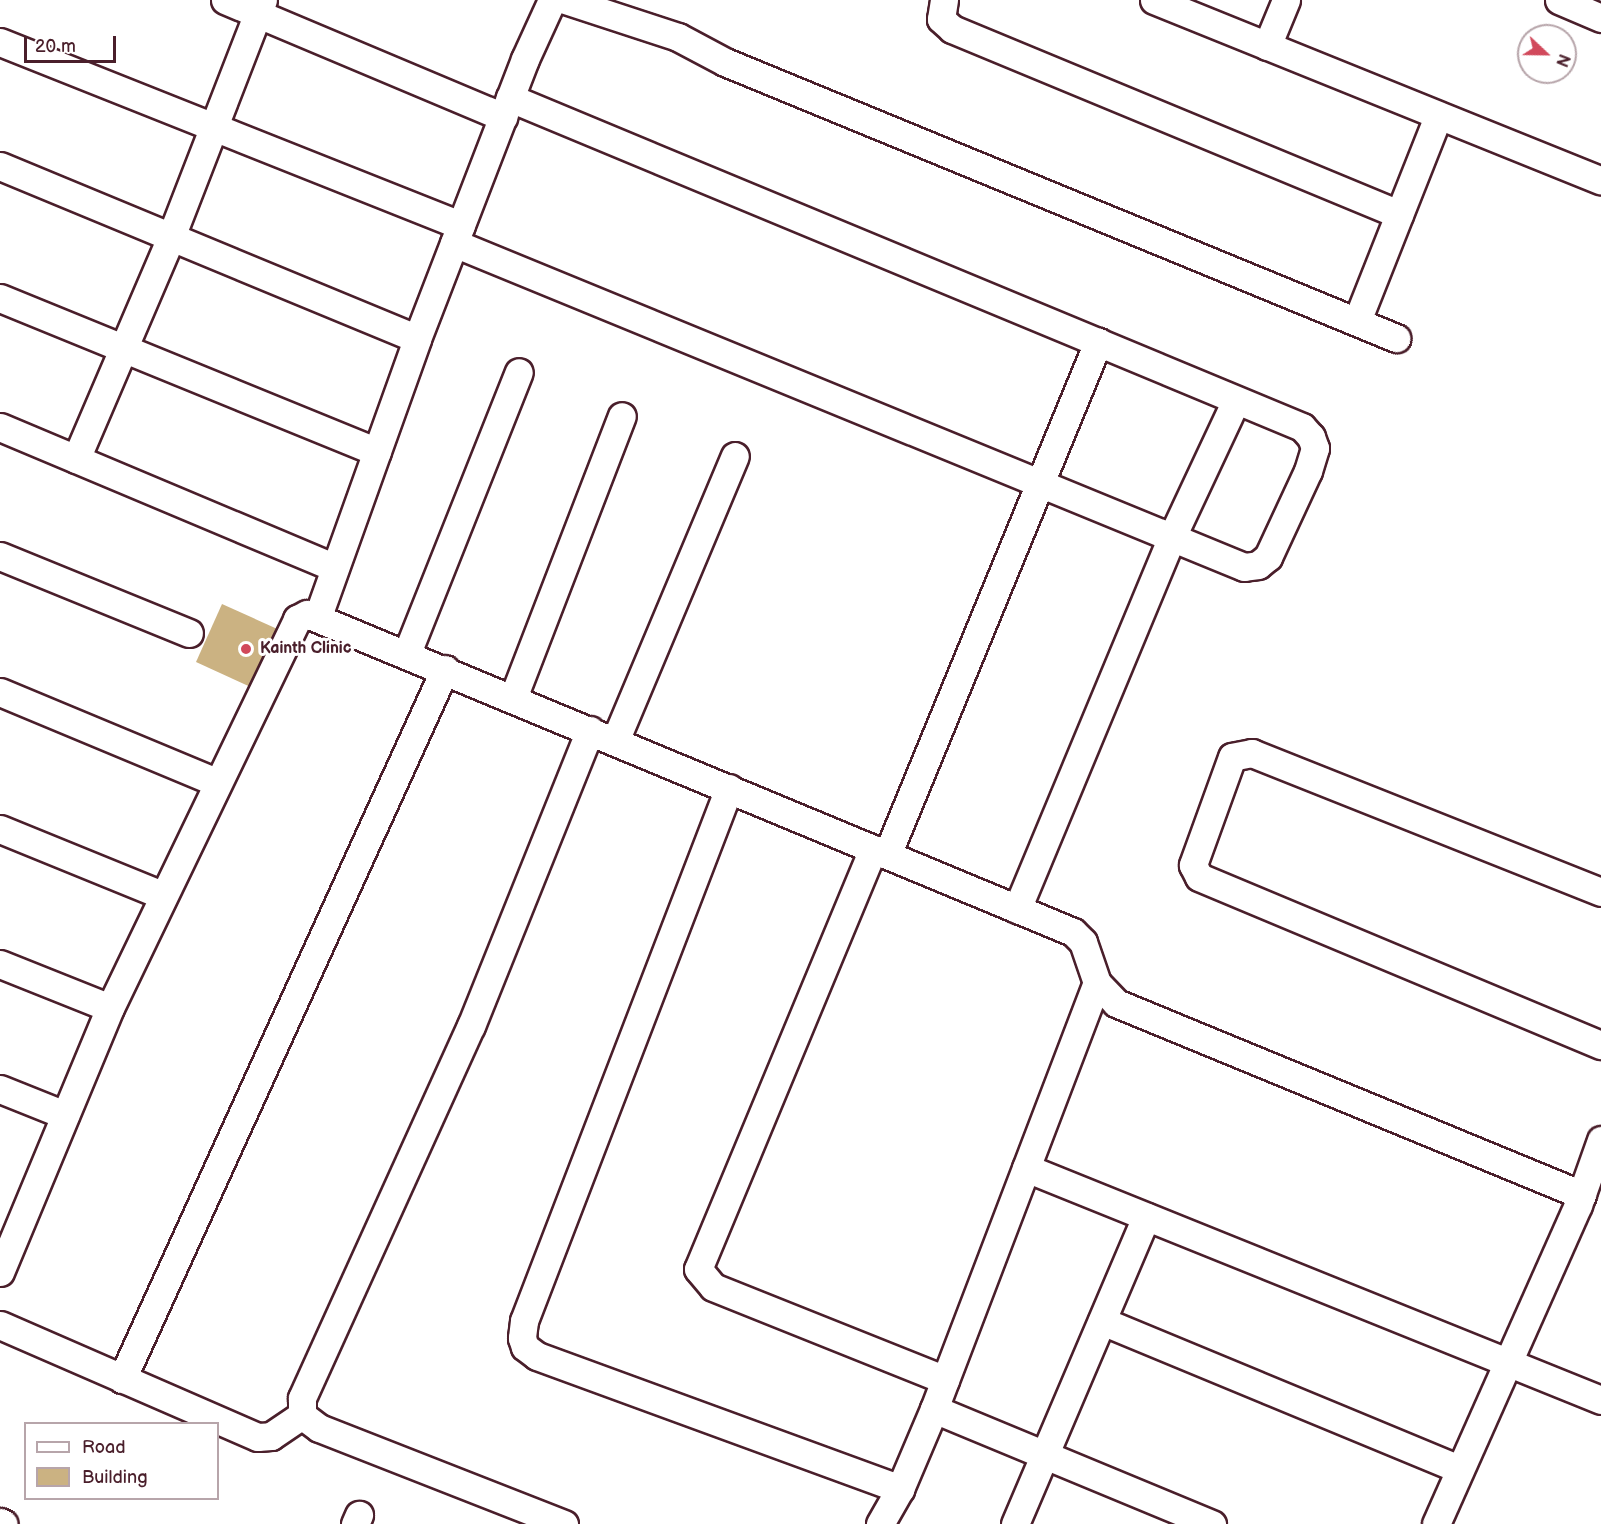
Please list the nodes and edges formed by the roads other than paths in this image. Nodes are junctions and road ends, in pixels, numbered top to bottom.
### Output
1 (225, 0) edge
2 (552, 0) edge
3 (564, 0) edge
4 (944, 0) edge
5 (1154, 0) edge
6 (1286, 0) edge
7 (1559, 0) edge
8 (261, 7) edge
9 (1601, 18) edge
10 (0, 42) edge
11 (1267, 46) junction
12 (506, 108) junction
13 (1438, 116) junction
14 (215, 126) junction
15 (0, 166) edge
16 (1601, 181) edge
17 (1399, 214) junction
18 (458, 234) junction
19 (171, 237) junction
20 (0, 298) edge
21 (1357, 321) junction
22 (1396, 338) dead end
23 (417, 339) junction
24 (1098, 342) junction
25 (124, 349) junction
26 (519, 372) dead end
27 (1236, 400) junction
28 (622, 416) dead end
29 (0, 427) edge
30 (377, 452) junction
31 (735, 456) dead end
32 (76, 459) junction
33 (1042, 482) junction
34 (1171, 540) junction
35 (0, 556) edge
36 (335, 568) junction
37 (318, 616) junction
38 (189, 633) dead end
39 (407, 653) junction
40 (446, 669) junction
41 (0, 692) edge
42 (513, 698) junction
43 (590, 730) junction
44 (615, 741) junction
45 (216, 782) junction
46 (729, 788) junction
47 (0, 829) edge
48 (880, 852) junction
49 (1601, 892) edge
50 (162, 895) junction
51 (1017, 909) junction
52 (0, 964) edge
53 (1097, 983) junction
54 (110, 1008) junction
55 (1601, 1045) edge
56 (0, 1089) edge
57 (65, 1115) junction
58 (1601, 1140) edge
59 (1026, 1168) junction
60 (1581, 1195) junction
61 (1146, 1217) junction
62 (0, 1272) edge
63 (1102, 1321) junction
64 (0, 1325) edge
65 (1508, 1363) junction
66 (122, 1379) junction
67 (945, 1380) junction
68 (1601, 1400) edge
69 (934, 1410) junction
70 (302, 1415) junction
71 (1045, 1454) junction
72 (1460, 1469) junction
73 (900, 1489) junction
74 (564, 1524) edge
75 (880, 1524) edge
76 (1015, 1524) edge
77 (1212, 1524) edge
78 (1436, 1524) edge

1 - 8 street
2 - 12 street
3 - 21 street
4 - 17 street
5 - 11 street
6 - 11 street
7 - 9 street
8 - 12 street
8 - 14 street
10 - 14 street
11 - 13 street
12 - 18 street
12 - 24 street
13 - 16 street
13 - 17 street
14 - 18 street
14 - 19 street
15 - 19 street
17 - 21 street
18 - 23 street
18 - 33 street
19 - 23 street
19 - 25 street
20 - 25 street
21 - 22 street
23 - 30 street
24 - 27 street
24 - 33 street
25 - 30 street
25 - 32 street
26 - 39 street
27 - 34 street
27 - 34 street
28 - 42 street
29 - 32 street
30 - 36 street
31 - 44 street
32 - 36 street
33 - 34 street
33 - 48 street
34 - 51 street
35 - 38 street
36 - 37 street
37 - 39 street
37 - 45 street
39 - 40 street
40 - 42 street
40 - 66 street
41 - 45 street
42 - 43 street
43 - 44 street
43 - 70 street
44 - 46 street
45 - 50 street
46 - 48 street
46 - 73 street
47 - 50 street
48 - 51 street
48 - 67 street
49 - 55 street
50 - 54 street
51 - 53 street
52 - 54 street
53 - 59 street
53 - 60 street
54 - 57 street
56 - 57 street
57 - 62 street
58 - 60 street
59 - 61 street
59 - 67 street
60 - 65 street
61 - 63 street
61 - 65 street
63 - 71 street
63 - 72 street
64 - 66 street
65 - 68 street
65 - 72 street
66 - 70 street
67 - 69 street
69 - 71 street
69 - 73 street
70 - 74 street
71 - 76 street
71 - 77 street
72 - 78 street
73 - 75 street

